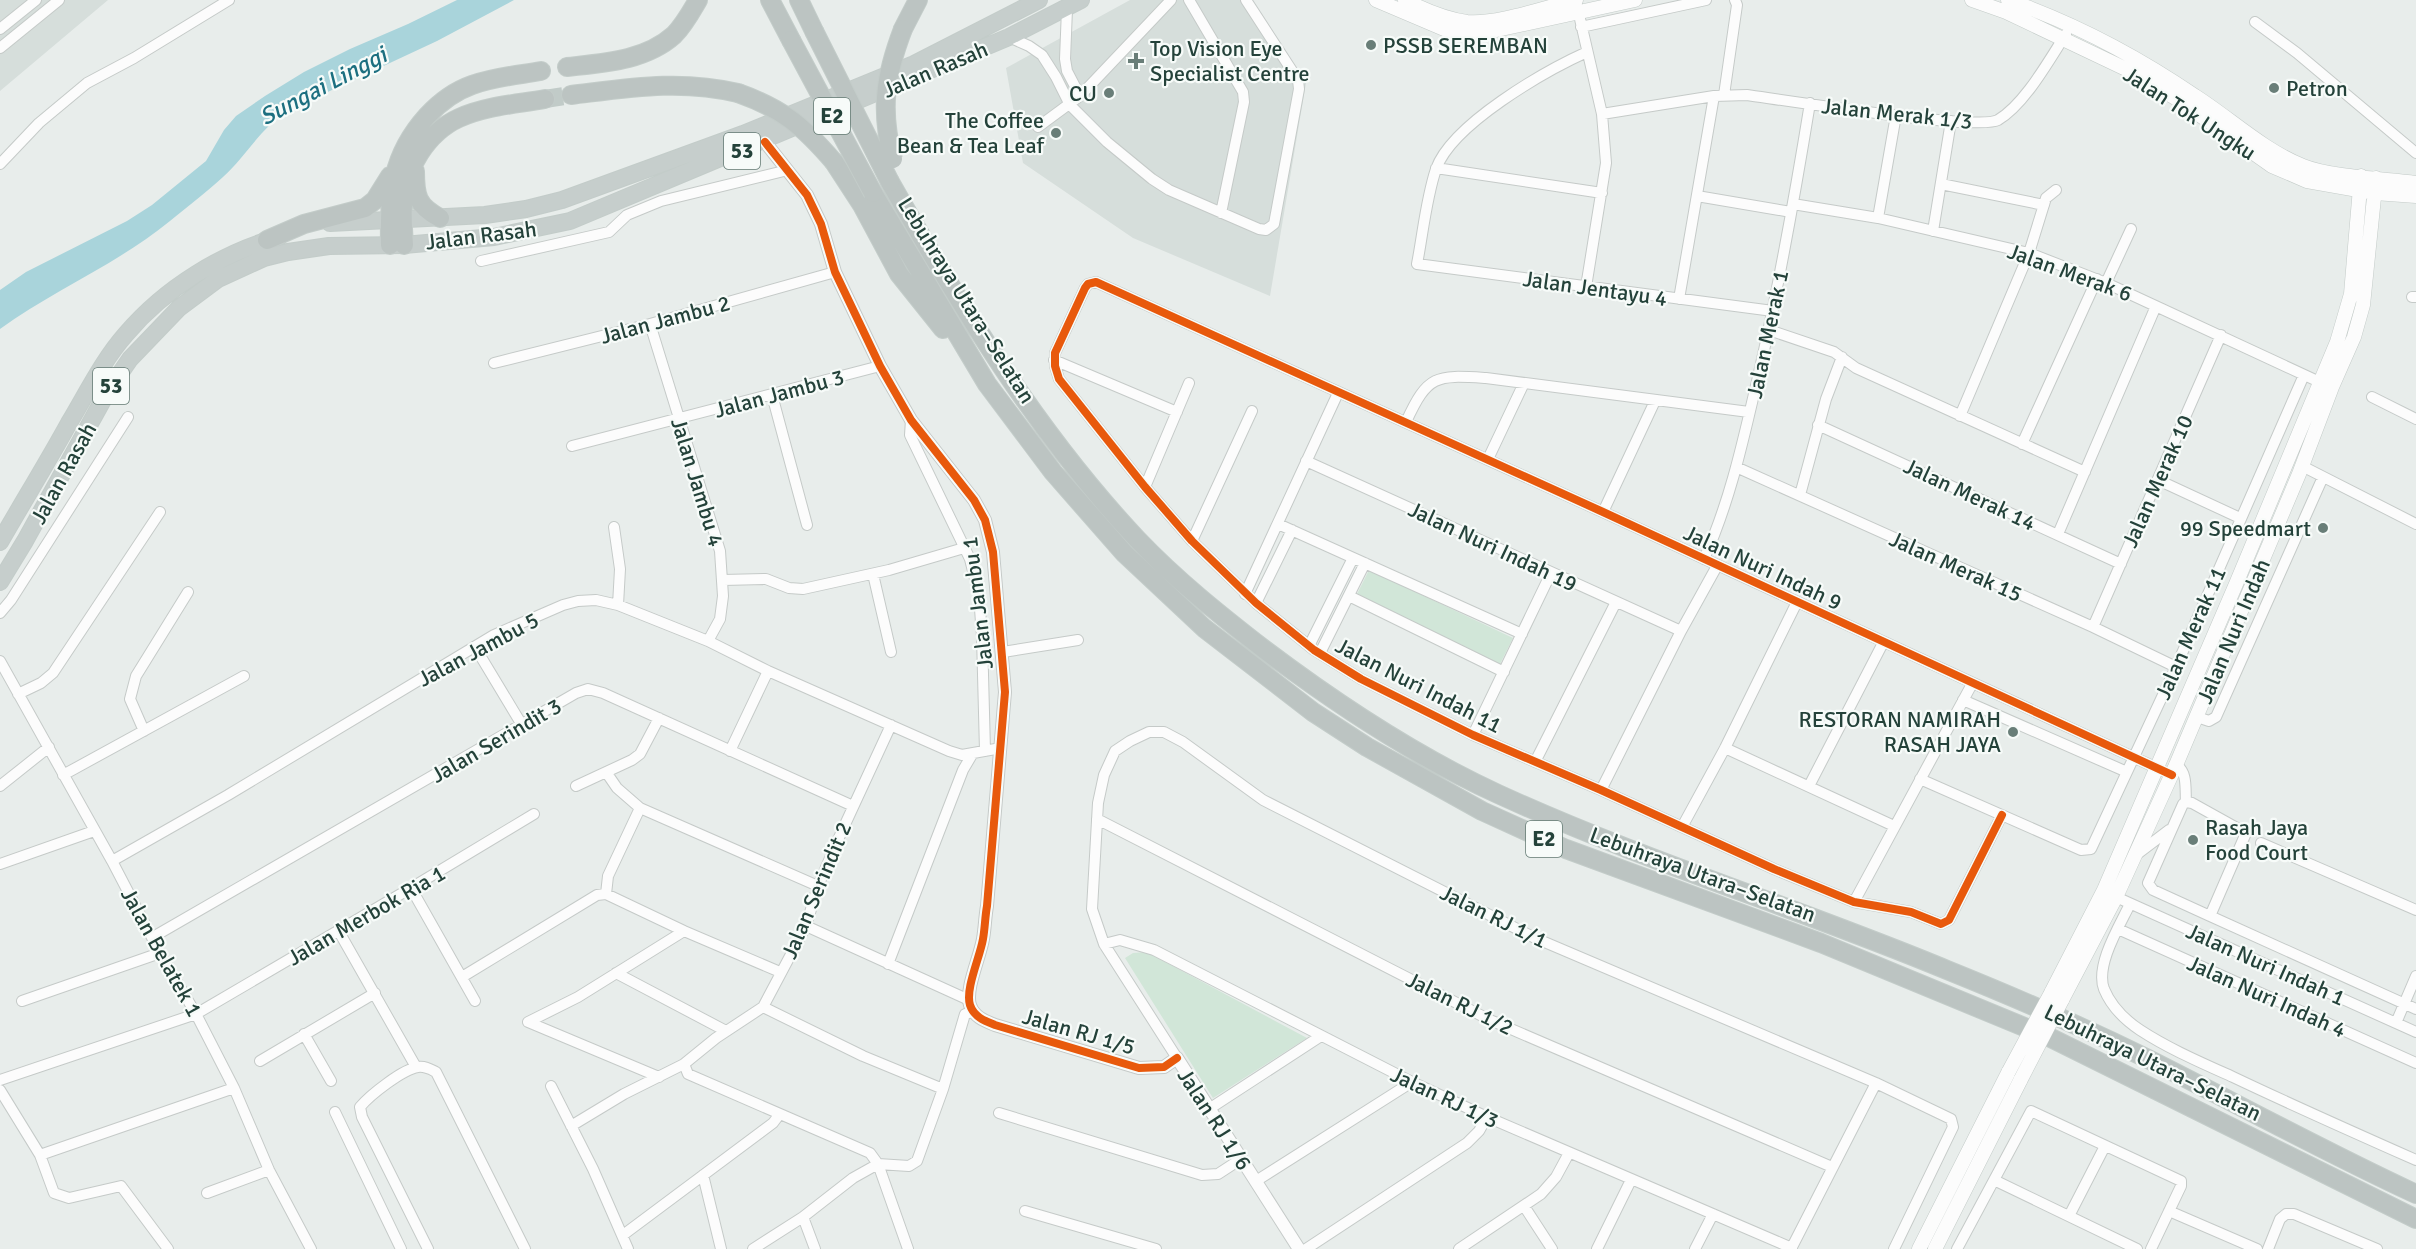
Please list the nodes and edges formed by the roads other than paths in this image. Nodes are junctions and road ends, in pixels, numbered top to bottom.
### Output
1 (17, 0) edge
2 (36, 0) edge
3 (59, 0) edge
4 (229, 0) edge
5 (698, 0) edge
6 (770, 0) edge
7 (799, 0) edge
8 (918, 0) edge
9 (1039, 0) edge
10 (1171, 0) edge
11 (1189, 0) edge
12 (1246, 0) edge
13 (1376, 0) edge
14 (1635, 0) edge
15 (1706, 0) edge
16 (1735, 0) edge
17 (1972, 0) edge
18 (2008, 0) edge
19 (1074, 4) edge
20 (1408, 4) edge
21 (1576, 4) edge
22 (23, 11) junction
23 (2255, 22) dead end
24 (1581, 27) junction
25 (0, 29) edge
26 (2067, 33) junction
27 (1009, 37) junction
28 (0, 48) edge
29 (1587, 52) junction
30 (567, 67) dead end
31 (541, 71) dead end
32 (571, 95) tunnel mouth
33 (1719, 95) junction
34 (1080, 96) junction
35 (545, 99) tunnel mouth
36 (1810, 103) junction
37 (1070, 105) junction
38 (1602, 114) junction
39 (1896, 115) junction
40 (1951, 121) junction
41 (1038, 127) dead end
42 (765, 142) junction
43 (2416, 153) edge
44 (415, 160) junction
45 (0, 164) edge
46 (396, 166) junction
47 (1436, 168) junction
48 (788, 170) junction
49 (2376, 178) junction
50 (2361, 183) junction
51 (2416, 183) edge
52 (1941, 184) junction
53 (2056, 190) dead end
54 (1602, 193) junction
55 (2375, 193) junction
56 (1697, 196) junction
57 (2416, 196) edge
58 (2044, 204) junction
59 (1792, 208) junction
60 (1221, 213) junction
61 (440, 218) junction
62 (396, 219) junction
63 (1878, 219) junction
64 (2131, 229) dead end
65 (1933, 231) junction
66 (267, 240) junction
67 (397, 245) junction
68 (2029, 253) junction
69 (934, 260) junction
70 (481, 261) dead end
71 (835, 272) junction
72 (2102, 281) junction
73 (1586, 287) junction
74 (1679, 299) junction
75 (2156, 306) junction
76 (1773, 311) junction
77 (650, 324) junction
78 (1769, 330) junction
79 (2221, 335) junction
80 (1842, 357) junction
81 (1054, 360) junction
82 (495, 363) dead end
83 (880, 366) junction
84 (2304, 375) junction
85 (1189, 383) dead end
86 (1524, 383) junction
87 (987, 384) junction
88 (2326, 385) junction
89 (1338, 393) junction
90 (772, 395) junction
91 (2372, 397) dead end
92 (1655, 401) junction
93 (1252, 411) dead end
94 (1177, 412) junction
95 (1749, 412) junction
96 (1960, 416) junction
97 (128, 417) dead end
98 (679, 419) junction
99 (2416, 419) edge
100 (910, 420) junction
101 (1406, 422) junction
102 (1818, 425) junction
103 (2022, 444) junction
104 (572, 446) dead end
105 (1488, 459) junction
106 (1306, 461) junction
107 (2302, 466) junction
108 (1736, 467) junction
109 (2085, 472) junction
110 (2323, 477) junction
111 (2157, 480) junction
112 (1145, 487) junction
113 (1800, 495) junction
114 (160, 512) dead end
115 (1603, 512) junction
116 (2240, 518) junction
117 (1278, 524) junction
118 (2416, 524) edge
119 (807, 525) dead end
120 (614, 527) dead end
121 (1292, 530) junction
122 (2058, 534) junction
123 (1192, 541) junction
124 (0, 542) edge
125 (964, 548) junction
126 (1353, 558) junction
127 (1704, 559) junction
128 (1365, 563) junction
129 (2121, 564) junction
130 (1717, 566) junction
131 (1551, 573) junction
132 (873, 574) junction
133 (723, 580) junction
134 (0, 582) edge
135 (188, 592) dead end
136 (1245, 594) junction
137 (1349, 596) junction
138 (1616, 602) junction
139 (1797, 602) junction
140 (1256, 603) junction
141 (618, 605) junction
142 (0, 613) edge
143 (2093, 627) junction
144 (1681, 631) junction
145 (1522, 634) junction
146 (1078, 640) dead end
147 (708, 642) junction
148 (1883, 643) junction
149 (1309, 646) junction
150 (475, 647) junction
151 (891, 652) dead end
152 (1003, 652) junction
153 (1320, 653) junction
154 (0, 663) edge
155 (2176, 667) junction
156 (768, 671) junction
157 (1504, 672) junction
158 (244, 676) dead end
159 (1972, 684) junction
160 (18, 694) junction
161 (1963, 700) junction
162 (2197, 717) junction
163 (659, 718) junction
164 (522, 724) junction
165 (891, 724) junction
166 (144, 731) junction
167 (1473, 735) junction
168 (49, 747) junction
169 (1001, 748) junction
170 (1725, 748) junction
171 (730, 751) junction
172 (985, 752) junction
173 (973, 753) junction
174 (2133, 758) junction
175 (1535, 762) junction
176 (2157, 769) junction
177 (2174, 770) junction
178 (606, 772) junction
179 (2127, 772) junction
180 (63, 775) junction
181 (1920, 779) junction
182 (0, 786) edge
183 (576, 786) dead end
184 (1809, 786) junction
185 (1601, 790) junction
186 (2186, 802) junction
187 (853, 806) junction
188 (640, 808) junction
189 (534, 814) dead end
190 (2002, 815) junction
191 (1097, 819) junction
192 (1682, 826) junction
193 (1894, 826) junction
194 (2169, 830) junction
195 (94, 831) junction
196 (2261, 843) dead end
197 (2135, 856) junction
198 (112, 861) junction
199 (0, 864) edge
200 (818, 886) junction
201 (411, 888) junction
202 (601, 895) junction
203 (2116, 897) junction
204 (1854, 903) junction
205 (2130, 904) junction
206 (2416, 910) edge
207 (2210, 916) junction
208 (806, 926) junction
209 (2118, 929) junction
210 (339, 930) junction
211 (684, 931) junction
212 (2252, 935) junction
213 (153, 937) junction
214 (1104, 944) junction
215 (160, 952) junction
216 (2244, 954) junction
217 (888, 964) junction
218 (780, 972) junction
219 (616, 973) junction
220 (2416, 976) edge
221 (462, 977) junction
222 (375, 993) junction
223 (2056, 997) junction
224 (22, 1001) dead end
225 (475, 1001) dead end
226 (2404, 1004) junction
227 (971, 1006) junction
228 (763, 1007) junction
229 (2416, 1009) edge
230 (196, 1014) junction
231 (2396, 1023) junction
232 (726, 1032) junction
233 (2416, 1032) edge
234 (304, 1034) junction
235 (1321, 1036) junction
236 (1177, 1058) junction
237 (260, 1061) dead end
238 (2416, 1063) edge
239 (684, 1064) junction
240 (416, 1067) junction
241 (2015, 1075) junction
242 (659, 1077) junction
243 (0, 1080) edge
244 (331, 1082) dead end
245 (1412, 1083) junction
246 (1876, 1083) junction
247 (550, 1086) dead end
248 (234, 1088) junction
249 (943, 1089) junction
250 (0, 1090) edge
251 (1209, 1109) junction
252 (335, 1112) dead end
253 (999, 1113) dead end
254 (780, 1115) junction
255 (1487, 1117) junction
256 (571, 1126) junction
257 (2105, 1146) junction
258 (1569, 1153) junction
259 (40, 1155) junction
260 (2415, 1157) edge
261 (1241, 1159) junction
262 (878, 1164) junction
263 (1832, 1167) junction
264 (269, 1170) junction
265 (703, 1175) junction
266 (1631, 1180) junction
267 (1994, 1180) junction
268 (1256, 1181) junction
269 (207, 1193) dead end
270 (2416, 1194) edge
271 (1524, 1206) junction
272 (1025, 1211) dead end
273 (2169, 1211) junction
274 (1713, 1214) junction
275 (2069, 1216) junction
276 (803, 1217) junction
277 (2416, 1219) edge
278 (623, 1235) junction
279 (1941, 1247) edge
280 (1791, 1248) edge
281 (168, 1249) edge
282 (311, 1249) edge
283 (401, 1249) edge
284 (428, 1249) edge
285 (525, 1249) edge
286 (628, 1249) edge
287 (721, 1249) edge
288 (753, 1249) edge
289 (815, 1249) edge
290 (908, 1249) edge
291 (1156, 1249) edge
292 (1299, 1249) edge
293 (1306, 1249) edge
294 (1460, 1249) edge
295 (1552, 1249) edge
296 (1597, 1249) edge
297 (1695, 1249) edge
298 (1894, 1249) edge
299 (1919, 1249) edge
300 (1957, 1249) edge
301 (2137, 1249) edge
302 (2151, 1249) edge
303 (2257, 1249) edge
304 (2268, 1249) edge
305 (2377, 1249) edge

1 - 22 street
2 - 22 street
3 - 28 street
4 - 45 street
5 - 30 highway
6 - 87 highway, Lebuhraya Utara–Selatan / E2, bridge
7 - 69 highway, Lebuhraya Utara–Selatan / E2, bridge
8 - 69 highway, bridge
9 - 61 highway, Jalan Rasah / 53
10 - 34 street
11 - 60 street
12 - 60 street
13 - 20 main road
14 - 21 main road
15 - 24 street
16 - 33 street
17 - 26 main road, Jalan Tok Ungku
18 - 26 main road, Jalan Tok Ungku
19 - 27 highway, Jalan Rasah / 53
19 - 34 street
20 - 21 main road
21 - 24 street
22 - 25 street
23 - 43 street
24 - 29 street
26 - 40 street, Jalan Merak 1/3
26 - 50 main road, Jalan Tok Ungku
27 - 37 street
27 - 42 highway, Jalan Rasah / 53
29 - 38 street
29 - 47 street
31 - 46 highway
32 - 87 highway, bridge
33 - 36 street, Jalan Merak 1/3
33 - 38 street, Jalan Merak 1/3
33 - 56 street
34 - 37 street
35 - 44 highway
36 - 39 street, Jalan Merak 1/3
36 - 59 street, Jalan Merak 1
37 - 41 street
37 - 60 street
38 - 54 street
39 - 40 street, Jalan Merak 1/3
39 - 63 street
40 - 52 street
42 - 48 street, Jalan Jambu 1
42 - 67 highway, Jalan Rasah / 53
44 - 61 highway
44 - 62 highway
46 - 62 highway
46 - 66 highway
47 - 54 street
47 - 73 street, Jalan Jentayu 4
48 - 70 street
48 - 71 street, Jalan Jambu 1
49 - 50 main road, Jalan Tok Ungku
49 - 51 main road, Jalan Tok Ungku
49 - 55 main road, Jalan Nuri Indah
50 - 55 main road, Jalan Tok Ungku
50 - 88 main road, Jalan Nuri Indah
52 - 58 street
52 - 65 street
53 - 58 street
54 - 73 street
55 - 57 main road, Jalan Tok Ungku
55 - 88 main road, Jalan Nuri Indah
56 - 59 street, Jalan Merak 6
56 - 74 street
58 - 68 street
59 - 63 street, Jalan Merak 6
59 - 76 street, Jalan Merak 1
61 - 62 highway, Jalan Rasah / 53
62 - 66 highway, Jalan Rasah / 53
62 - 67 highway
63 - 65 street, Jalan Merak 6
64 - 72 street
65 - 68 street, Jalan Merak 6
66 - 124 highway, Jalan Rasah / 53
67 - 134 highway, Jalan Rasah / 53
68 - 72 street, Jalan Merak 6
68 - 96 street
69 - 270 highway, Lebuhraya Utara–Selatan / E2
71 - 77 street, Jalan Jambu 2
71 - 83 street, Jalan Jambu 1
72 - 75 street, Jalan Merak 6
72 - 103 street
73 - 74 street, Jalan Jentayu 4
74 - 76 street, Jalan Jentayu 4
75 - 79 street, Jalan Merak 6
75 - 109 street
76 - 78 street, Jalan Merak 1
77 - 82 street, Jalan Jambu 2
77 - 98 street, Jalan Jambu 4
78 - 80 street
78 - 95 street, Jalan Merak 1
79 - 84 street, Jalan Merak 6
79 - 111 street, Jalan Merak 10
80 - 96 street
80 - 102 street
81 - 89 street, Jalan Nuri Indah 9
81 - 94 street
81 - 112 street, Jalan Nuri Indah 11
83 - 90 street, Jalan Jambu 3
83 - 100 street, Jalan Jambu 1
84 - 88 street, Jalan Merak 6
84 - 116 street, Jalan Merak 11
85 - 94 street
86 - 92 street
86 - 101 street
86 - 105 street
87 - 277 highway, Lebuhraya Utara–Selatan / E2
88 - 107 main road, Jalan Nuri Indah
88 - 176 main road, Jalan Nuri Indah
89 - 101 street, Jalan Nuri Indah 9
89 - 106 street
90 - 98 street, Jalan Jambu 3
90 - 119 street
91 - 99 street
92 - 95 street
92 - 115 street
93 - 123 street
94 - 112 street
95 - 108 street, Jalan Merak 1
96 - 103 street
97 - 142 street
98 - 104 street, Jalan Jambu 3
98 - 133 street, Jalan Jambu 4
100 - 125 street
100 - 152 street, Jalan Jambu 1
101 - 105 street, Jalan Nuri Indah 9
102 - 113 street
102 - 122 street, Jalan Merak 14
103 - 109 street
105 - 115 street, Jalan Nuri Indah 9
106 - 117 street
106 - 131 street, Jalan Nuri Indah 19
107 - 110 street
107 - 162 main road, Jalan Nuri Indah
108 - 113 street, Jalan Merak 15
108 - 127 street, Jalan Merak 1
109 - 122 street
110 - 118 street
110 - 162 street
111 - 116 street
111 - 129 street, Jalan Merak 10
112 - 123 street, Jalan Nuri Indah 11
113 - 143 street, Jalan Merak 15
114 - 160 street
115 - 127 street, Jalan Nuri Indah 9
116 - 155 street, Jalan Merak 11
117 - 121 street
117 - 136 street
120 - 141 street
121 - 126 street
121 - 140 street
122 - 129 street, Jalan Merak 14
123 - 136 street, Jalan Nuri Indah 11
125 - 132 street
125 - 172 street
126 - 128 street
126 - 149 street
127 - 130 street, Jalan Nuri Indah 9
128 - 137 street
128 - 145 street
129 - 143 street, Jalan Merak 10
130 - 139 street, Jalan Nuri Indah 9
130 - 144 street
131 - 138 street, Jalan Nuri Indah 19
131 - 145 street
132 - 133 street
132 - 151 street
133 - 147 street, Jalan Jambu 4
135 - 166 street
136 - 140 street, Jalan Nuri Indah 11
137 - 153 street
137 - 157 street
138 - 144 street, Jalan Nuri Indah 19
138 - 175 street
139 - 148 street, Jalan Nuri Indah 9
139 - 170 street
140 - 149 street, Jalan Nuri Indah 11
141 - 147 street, Jalan Jambu 5
141 - 150 street, Jalan Jambu 5
143 - 155 street, Jalan Merak 15
144 - 185 street
145 - 157 street
146 - 152 street
147 - 156 street, Jalan Jambu 5
148 - 159 street, Jalan Nuri Indah 9
148 - 184 street
149 - 153 street, Jalan Nuri Indah 11
150 - 164 street
150 - 198 street, Jalan Jambu 5
152 - 169 street, Jalan Jambu 1
153 - 167 street, Jalan Nuri Indah 11
154 - 160 street, Jalan Belatek 1
155 - 174 street, Jalan Merak 11
156 - 165 street, Jalan Jambu 5
156 - 171 street
157 - 167 street
158 - 166 street
159 - 161 street
159 - 174 street, Jalan Nuri Indah 9
160 - 168 street, Jalan Belatek 1
161 - 179 street
161 - 181 street
162 - 177 main road, Jalan Nuri Indah
163 - 164 street, Jalan Serindit 3
163 - 171 street, Jalan Serindit 3
163 - 178 street
164 - 213 street, Jalan Serindit 3
165 - 173 street, Jalan Jambu 5
165 - 187 street, Jalan Serindit 2
166 - 180 street
167 - 175 street, Jalan Nuri Indah 11
168 - 180 street, Jalan Belatek 1
168 - 182 street
169 - 172 street, Jalan Jambu 5
169 - 227 street, Jalan Jambu 1
170 - 184 street
170 - 192 street
171 - 187 street, Jalan Serindit 3
172 - 173 street, Jalan Jambu 5
173 - 217 street
174 - 176 street, Jalan Nuri Indah 9
174 - 179 street, Jalan Merak 11
175 - 185 street, Jalan Nuri Indah 11
176 - 177 street, Jalan Nuri Indah 9
176 - 223 main road, Jalan Nuri Indah
177 - 186 street
177 - 197 main road, Jalan Nuri Indah
178 - 183 street
178 - 188 street
179 - 190 street, Jalan Merak 11
180 - 195 street, Jalan Belatek 1
181 - 190 street
181 - 193 street
184 - 193 street
185 - 192 street, Jalan Nuri Indah 11
186 - 194 street
186 - 207 street
187 - 200 street, Jalan Serindit 2
188 - 200 street
188 - 202 street
189 - 201 street, Jalan Merbok Ria 1
190 - 204 street, Jalan Nuri Indah 11
191 - 214 street, Jalan RJ 1/6
191 - 246 street, Jalan RJ 1/1
191 - 263 street, Jalan RJ 1/2
192 - 204 street, Jalan Nuri Indah 11
193 - 204 street
194 - 197 street
194 - 207 street
195 - 198 street, Jalan Belatek 1
195 - 199 street
196 - 206 street
197 - 203 main road, Jalan Nuri Indah
198 - 213 street, Jalan Belatek 1
200 - 208 street, Jalan Serindit 2
201 - 210 street, Jalan Merbok Ria 1
201 - 221 street
202 - 211 street
202 - 221 street
203 - 205 street, Jalan Nuri Indah 1
203 - 223 main road, Jalan Nuri Indah
205 - 209 street
205 - 216 street, Jalan Nuri Indah 1
207 - 212 street
208 - 217 street
208 - 218 street, Jalan Serindit 2
209 - 238 street, Jalan Nuri Indah 4
209 - 260 street
210 - 222 street
210 - 230 street, Jalan Merbok Ria 1
211 - 218 street
211 - 219 street
212 - 216 street
212 - 226 street
213 - 215 street, Jalan Belatek 1
214 - 235 street, Jalan RJ 1/3
214 - 236 street, Jalan RJ 1/6
215 - 224 street
215 - 230 street, Jalan Belatek 1
216 - 231 street, Jalan Nuri Indah 1
217 - 227 street
218 - 228 street, Jalan Serindit 2
219 - 232 street
219 - 242 street
220 - 226 street
221 - 225 street
222 - 234 street
222 - 240 street
223 - 241 main road, bridge
226 - 229 street
226 - 231 street
227 - 236 street, Jalan RJ 1/5
227 - 249 street, Jalan Jambu 1
228 - 232 street
228 - 249 street
230 - 243 street, Jalan Merbok Ria 1
230 - 248 street, Jalan Belatek 1
231 - 233 street, Jalan Nuri Indah 1
232 - 239 street
234 - 237 street
234 - 244 street
235 - 245 street, Jalan RJ 1/3
235 - 251 street
236 - 251 street, Jalan RJ 1/6
239 - 242 street
239 - 254 street
240 - 284 street
240 - 285 street
241 - 279 main road
241 - 299 main road
242 - 256 street
245 - 255 street, Jalan RJ 1/3
245 - 268 street
246 - 263 street
246 - 298 street, Jalan RJ 1/1
247 - 256 street
248 - 259 street
248 - 264 street, Jalan Belatek 1
249 - 262 street, Jalan Jambu 1
250 - 259 street
251 - 261 street, Jalan RJ 1/6
252 - 283 street
253 - 261 street
254 - 262 street
254 - 265 street
255 - 258 street, Jalan RJ 1/3
255 - 293 street
256 - 278 street
257 - 267 street
257 - 273 street
257 - 275 street
258 - 266 street, Jalan RJ 1/3
258 - 271 street
259 - 281 street
261 - 268 street, Jalan RJ 1/6
262 - 276 street
262 - 290 street
263 - 280 street
264 - 269 street
264 - 282 street, Jalan Belatek 1
265 - 278 street
265 - 287 street
266 - 274 street, Jalan RJ 1/3
266 - 296 street
267 - 275 street
267 - 300 street
268 - 292 street, Jalan RJ 1/6
271 - 294 street
271 - 295 street
272 - 291 street
273 - 302 street
273 - 303 street
274 - 280 street, Jalan RJ 1/3
274 - 297 street
275 - 301 street
276 - 288 street
276 - 289 street
278 - 286 street
304 - 305 street

